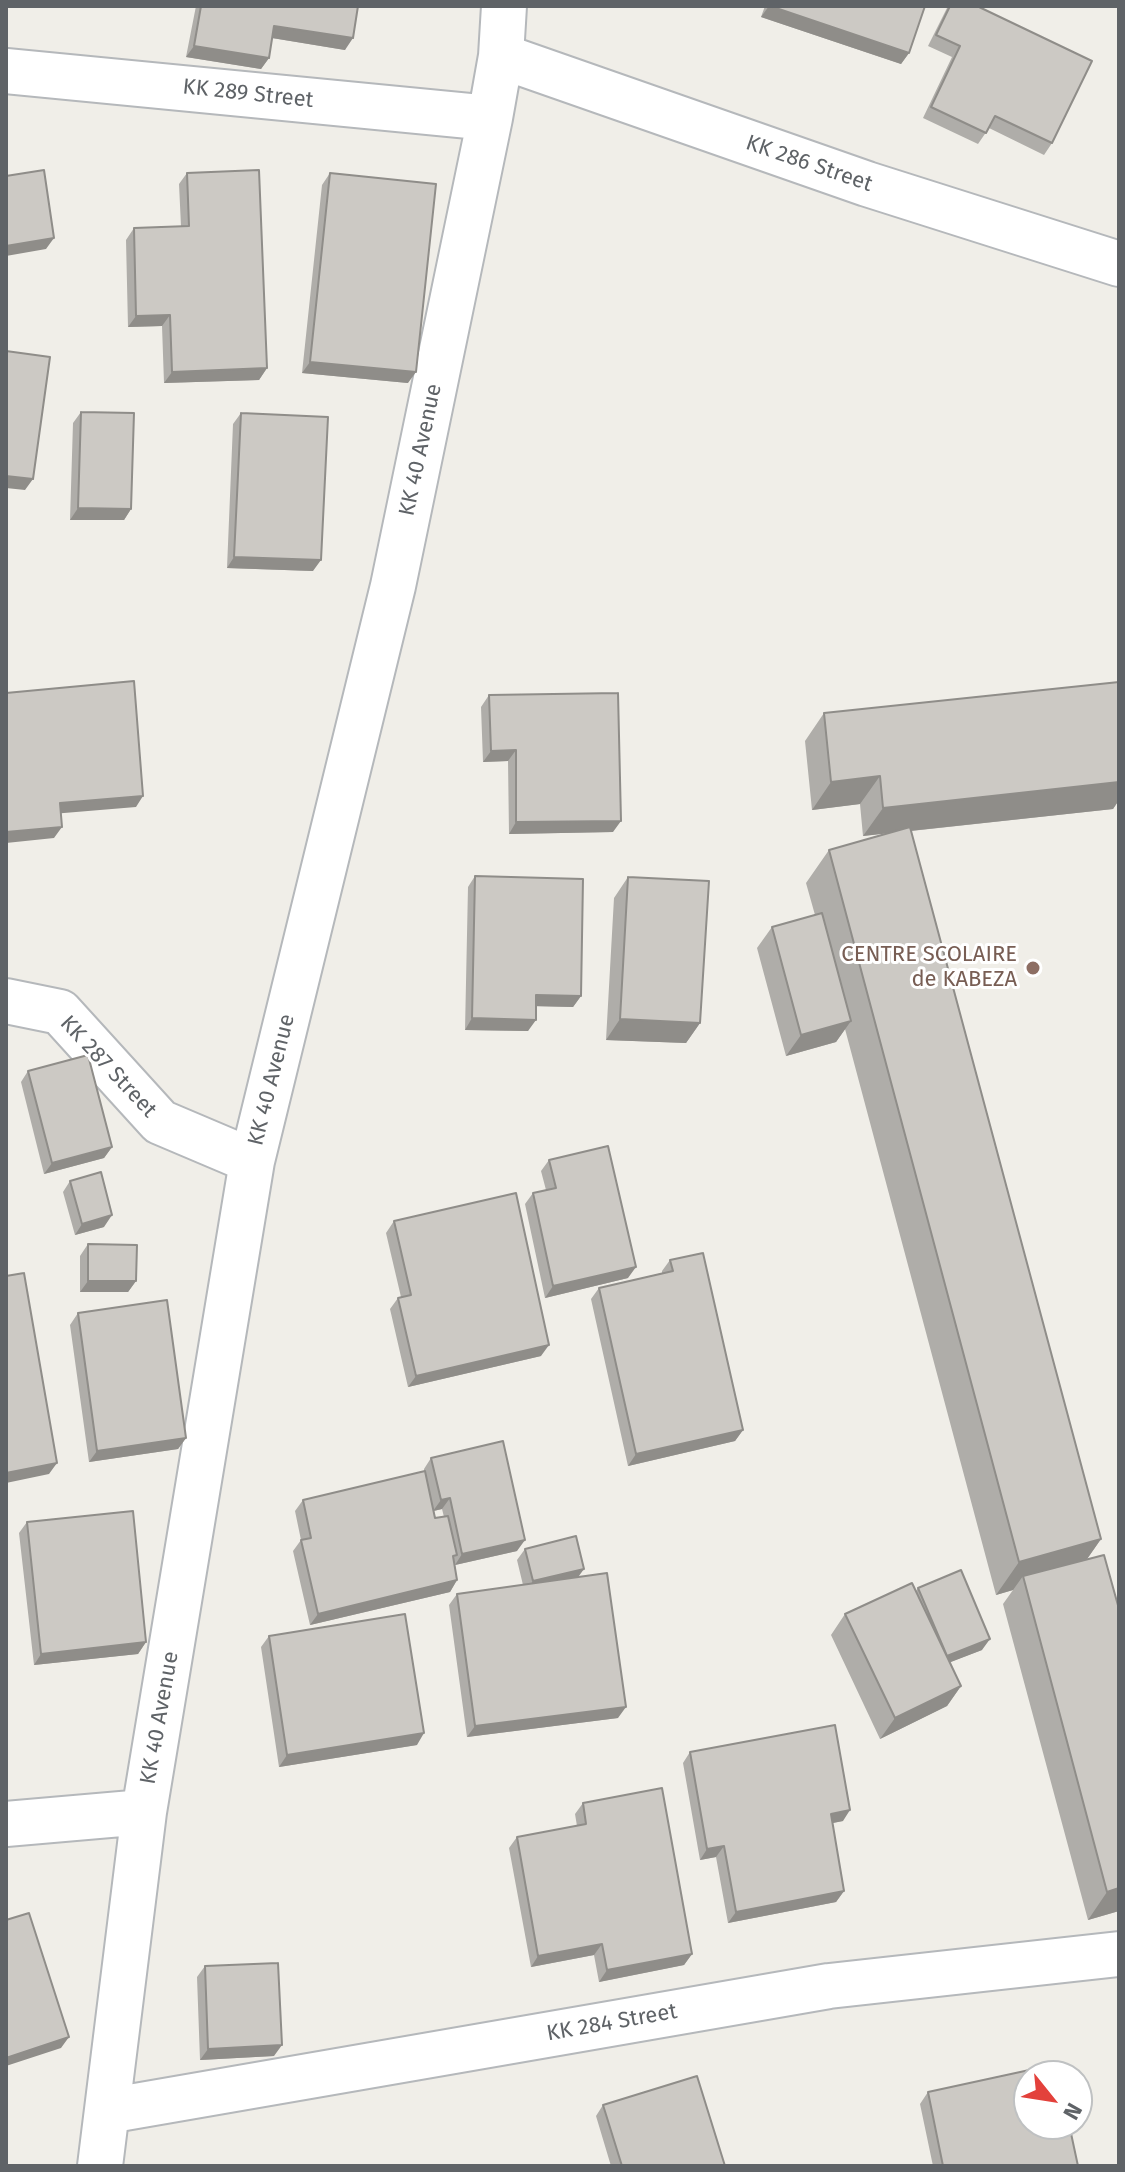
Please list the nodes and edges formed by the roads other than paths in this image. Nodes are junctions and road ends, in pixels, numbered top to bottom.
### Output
1 (504, 6) edge
2 (501, 56) junction
3 (6, 71) edge
4 (490, 118) junction
5 (1119, 264) edge
6 (6, 1001) edge
7 (252, 1161) junction
8 (144, 1812) junction
9 (6, 1824) edge
10 (1119, 1954) edge
11 (107, 2111) junction
12 (100, 2166) edge

1 - 2 street, KK 40 Avenue
2 - 4 street, KK 40 Avenue
2 - 5 street, KK 286 Street
3 - 4 street, KK 289 Street
4 - 7 street, KK 40 Avenue
6 - 7 street, KK 287 Street
7 - 8 street, KK 40 Avenue
8 - 9 street
8 - 11 street, KK 40 Avenue
10 - 11 street, KK 284 Street
11 - 12 street, KK 40 Avenue

